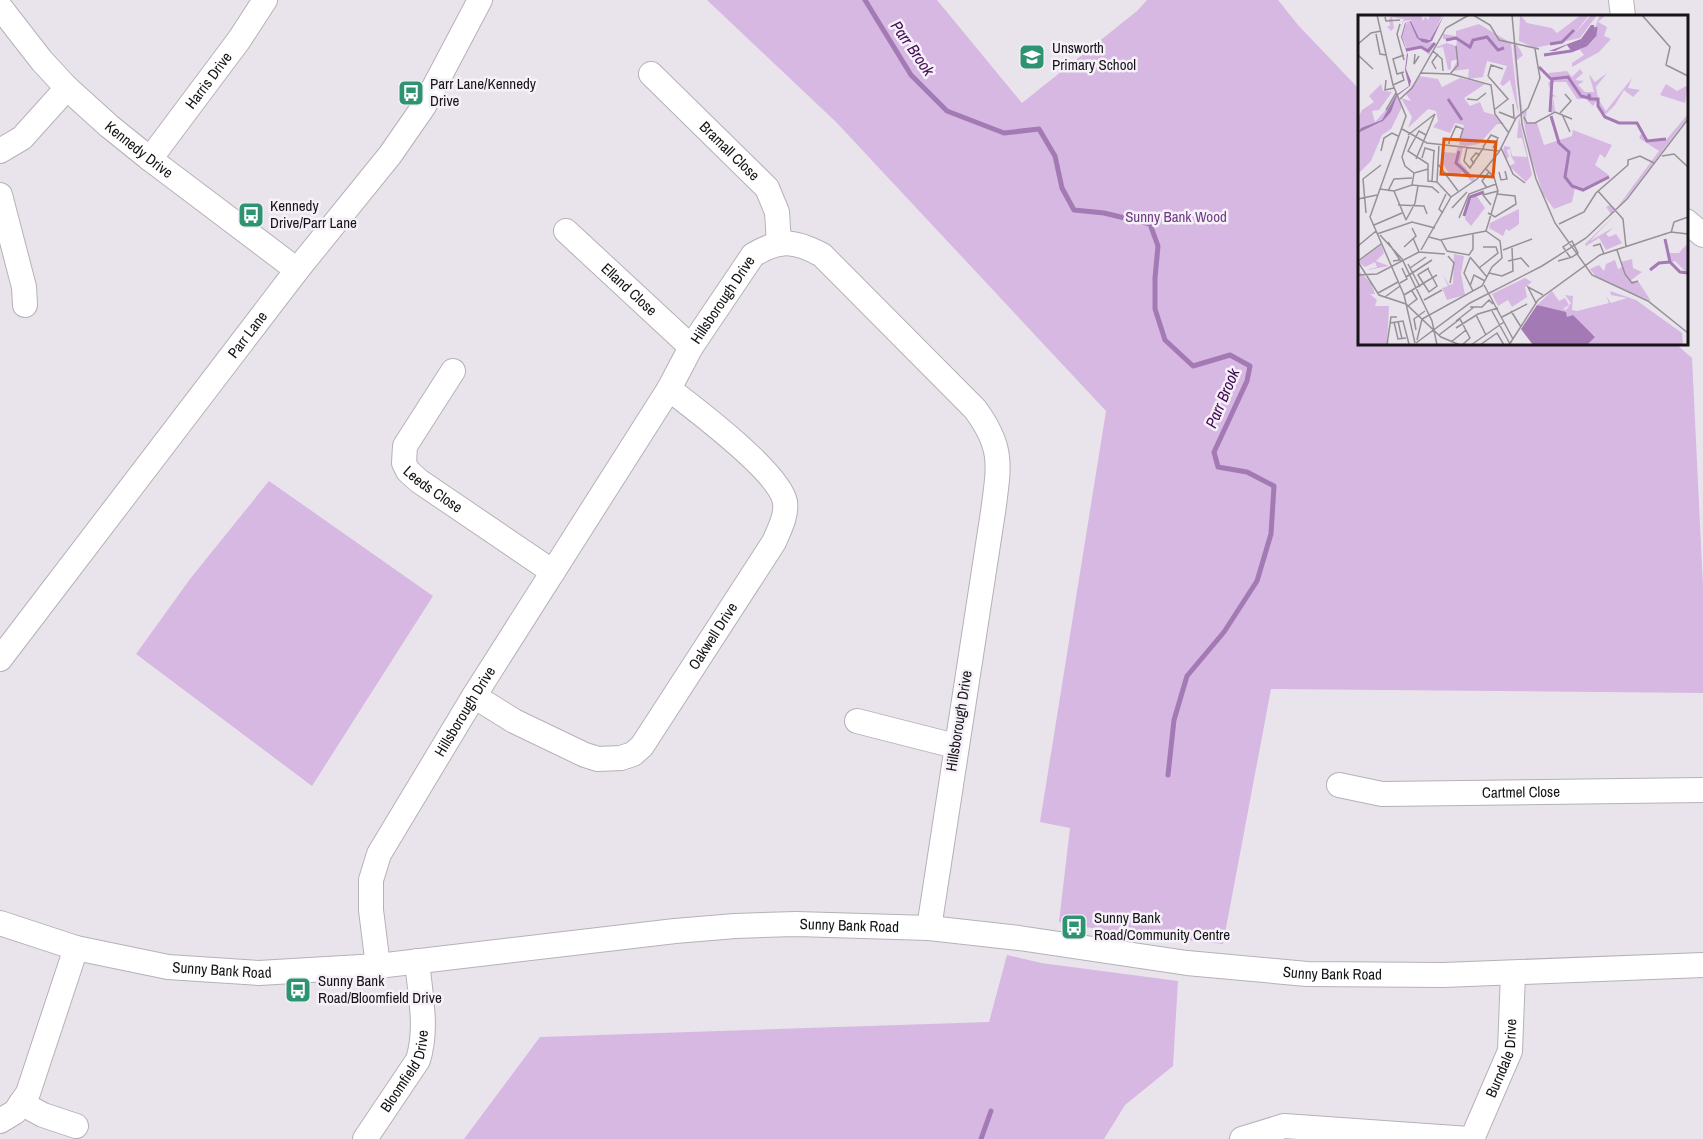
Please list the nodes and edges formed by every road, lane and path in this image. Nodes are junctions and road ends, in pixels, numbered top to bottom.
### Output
1 (265, 0) edge
2 (480, 0) edge
3 (1621, 0) edge
4 (0, 7) edge
5 (1623, 15) edge
6 (651, 74) dead end
7 (67, 88) junction
8 (0, 151) edge
9 (150, 159) junction
10 (0, 195) edge
11 (1688, 223) edge
12 (566, 231) dead end
13 (1703, 235) edge
14 (779, 244) junction
15 (297, 270) junction
16 (28, 291) dead end
17 (691, 346) junction
18 (453, 371) dead end
19 (669, 389) junction
20 (553, 572) junction
21 (0, 659) edge
22 (474, 696) junction
23 (857, 721) dead end
24 (955, 746) junction
25 (1339, 785) dead end
26 (1703, 790) edge
27 (0, 923) edge
28 (928, 928) junction
29 (76, 948) junction
30 (417, 961) junction
31 (1703, 965) edge
32 (378, 966) junction
33 (1513, 973) junction
34 (21, 1103) junction
35 (0, 1121) edge
36 (76, 1126) dead end
37 (365, 1139) edge
38 (1242, 1139) edge
39 (1470, 1139) edge

1 - 9 street, Harris Drive
2 - 15 street, Parr Lane
3 - 5 street
4 - 7 street, Kennedy Drive
6 - 14 street, Bramall Close
7 - 8 street
7 - 9 street, Kennedy Drive
9 - 15 street, Kennedy Drive
10 - 16 street
11 - 13 street
12 - 17 street, Elland Close
14 - 17 street, Hillsborough Drive
14 - 24 street, Hillsborough Drive
15 - 21 street, Parr Lane
17 - 19 street, Hillsborough Drive
18 - 20 street, Leeds Close
19 - 20 street, Hillsborough Drive
19 - 22 street, Oakwell Drive
20 - 22 street, Hillsborough Drive
22 - 32 street, Hillsborough Drive
23 - 24 street
24 - 28 street, Hillsborough Drive
25 - 26 street, Cartmel Close
27 - 29 street, Sunny Bank Road
28 - 30 street, Sunny Bank Road
28 - 33 street, Sunny Bank Road
29 - 32 street, Sunny Bank Road
29 - 34 street
30 - 32 street, Sunny Bank Road
30 - 37 street, Bloomfield Drive
31 - 33 street, Sunny Bank Road
33 - 39 street, Burndale Drive
34 - 35 street
34 - 36 street
38 - 39 street

